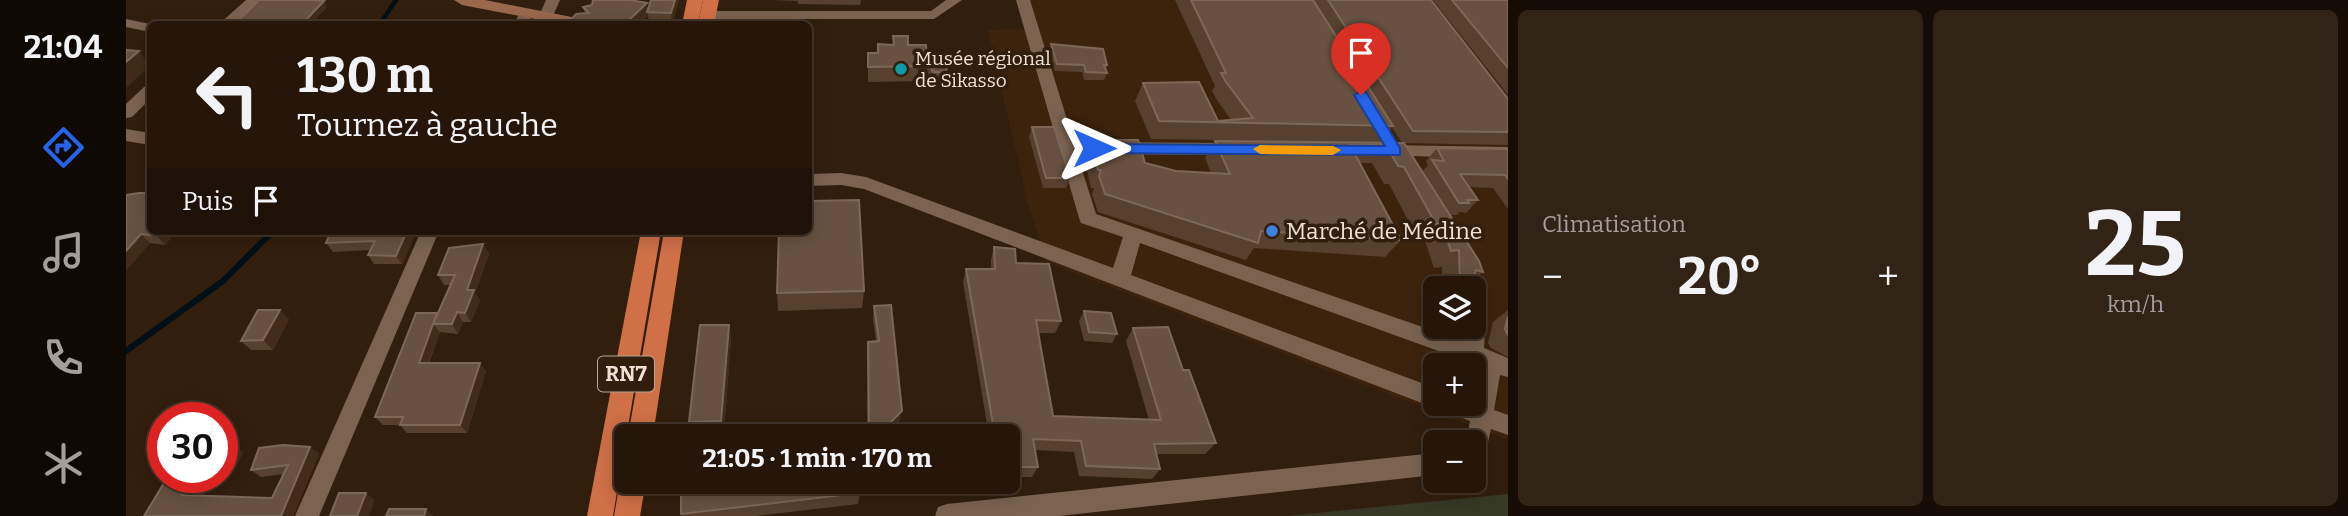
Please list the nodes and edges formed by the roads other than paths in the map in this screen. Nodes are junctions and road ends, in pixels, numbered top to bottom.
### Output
1 (254, 0) edge
2 (462, 0) edge
3 (553, 0) edge
4 (695, 0) edge
5 (955, 0) edge
6 (1023, 0) edge
7 (872, 8) edge
8 (708, 13) edge
9 (546, 16) junction
10 (524, 19) edge
11 (230, 21) edge
12 (568, 21) edge
13 (691, 21) edge
14 (126, 23) edge
15 (147, 27) edge
16 (147, 94) edge
17 (126, 113) edge
18 (1382, 130) edge
19 (126, 135) edge
20 (147, 138) edge
21 (1066, 148) junction
22 (1259, 149) edge
23 (1368, 151) edge
24 (1395, 151) junction
25 (1508, 153) edge
26 (1409, 174) edge
27 (812, 180) edge
28 (1133, 234) junction
29 (428, 235) edge
30 (651, 235) edge
31 (673, 235) edge
32 (1119, 279) junction
33 (1486, 335) edge
34 (1491, 361) edge
35 (1486, 392) edge
36 (1423, 393) edge
37 (1482, 416) joint
38 (642, 424) edge
39 (1508, 425) edge
40 (1479, 430) edge
41 (1423, 465) edge
42 (631, 494) edge
43 (307, 516) edge
44 (600, 516) edge
45 (627, 516) edge
46 (947, 516) edge

1 - 11 street
2 - 10 main road
3 - 9 street
4 - 13 highway
5 - 7 street
6 - 21 street
7 - 8 street
9 - 10 main road
9 - 12 main road
14 - 15 street
16 - 17 street
18 - 24 street
19 - 20 street
21 - 22 street
21 - 28 street
23 - 24 street
24 - 25 street
24 - 26 street
27 - 32 street
28 - 32 street
28 - 34 street
29 - 43 street
30 - 44 highway, RN7
31 - 38 highway, RN7
32 - 36 street
33 - 34 street
34 - 35 street
37 - 39 street
37 - 40 street
41 - 46 street
42 - 45 highway

